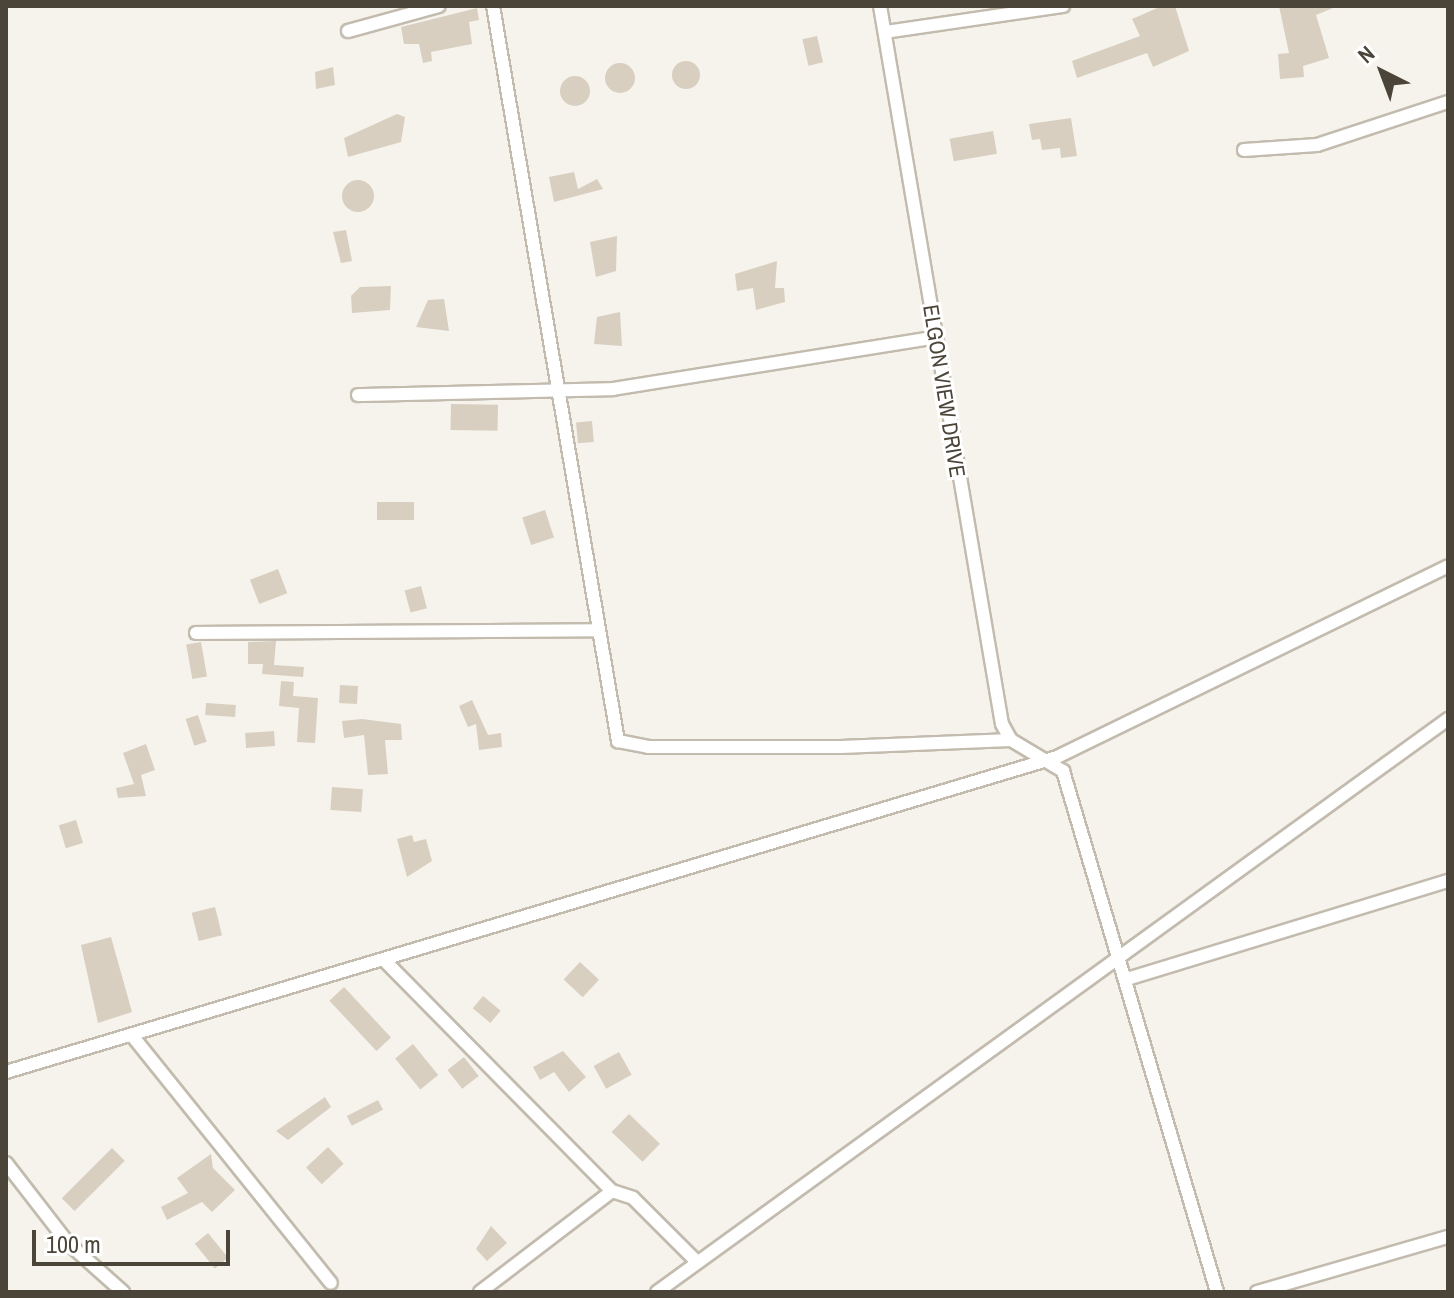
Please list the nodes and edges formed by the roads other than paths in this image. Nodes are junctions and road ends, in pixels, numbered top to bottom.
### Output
1 (439, 6) edge
2 (493, 6) edge
3 (880, 6) edge
4 (1063, 6) edge
5 (348, 31) dead end
6 (885, 32) junction
7 (1448, 102) edge
8 (1244, 150) dead end
9 (936, 337) junction
10 (556, 392) junction
11 (358, 395) dead end
12 (1448, 566) edge
13 (594, 630) junction
14 (196, 633) dead end
15 (1448, 719) edge
16 (1011, 740) junction
17 (1041, 756) junction
18 (1448, 881) edge
19 (1120, 955) junction
20 (387, 963) junction
21 (1127, 979) junction
22 (134, 1038) junction
23 (6, 1072) edge
24 (6, 1163) edge
25 (612, 1191) junction
26 (1448, 1237) edge
27 (697, 1262) junction
28 (331, 1283) dead end
29 (123, 1292) edge
30 (480, 1292) edge
31 (657, 1292) edge
32 (1217, 1292) edge
33 (1257, 1292) edge

1 - 5 street
2 - 10 street
3 - 6 street, ELGON VIEW DRIVE
4 - 6 street
6 - 9 street, ELGON VIEW DRIVE
7 - 8 street
9 - 10 street
9 - 16 street, ELGON VIEW DRIVE
10 - 11 street
10 - 13 street
12 - 17 street
13 - 14 street
13 - 16 street
15 - 19 street
16 - 17 street
17 - 19 street
17 - 20 street
18 - 21 street
19 - 21 street
19 - 27 street
20 - 22 street
20 - 25 street
21 - 32 street
22 - 23 street
22 - 28 street
24 - 29 street
25 - 27 street
25 - 30 street
26 - 33 street
27 - 31 street

